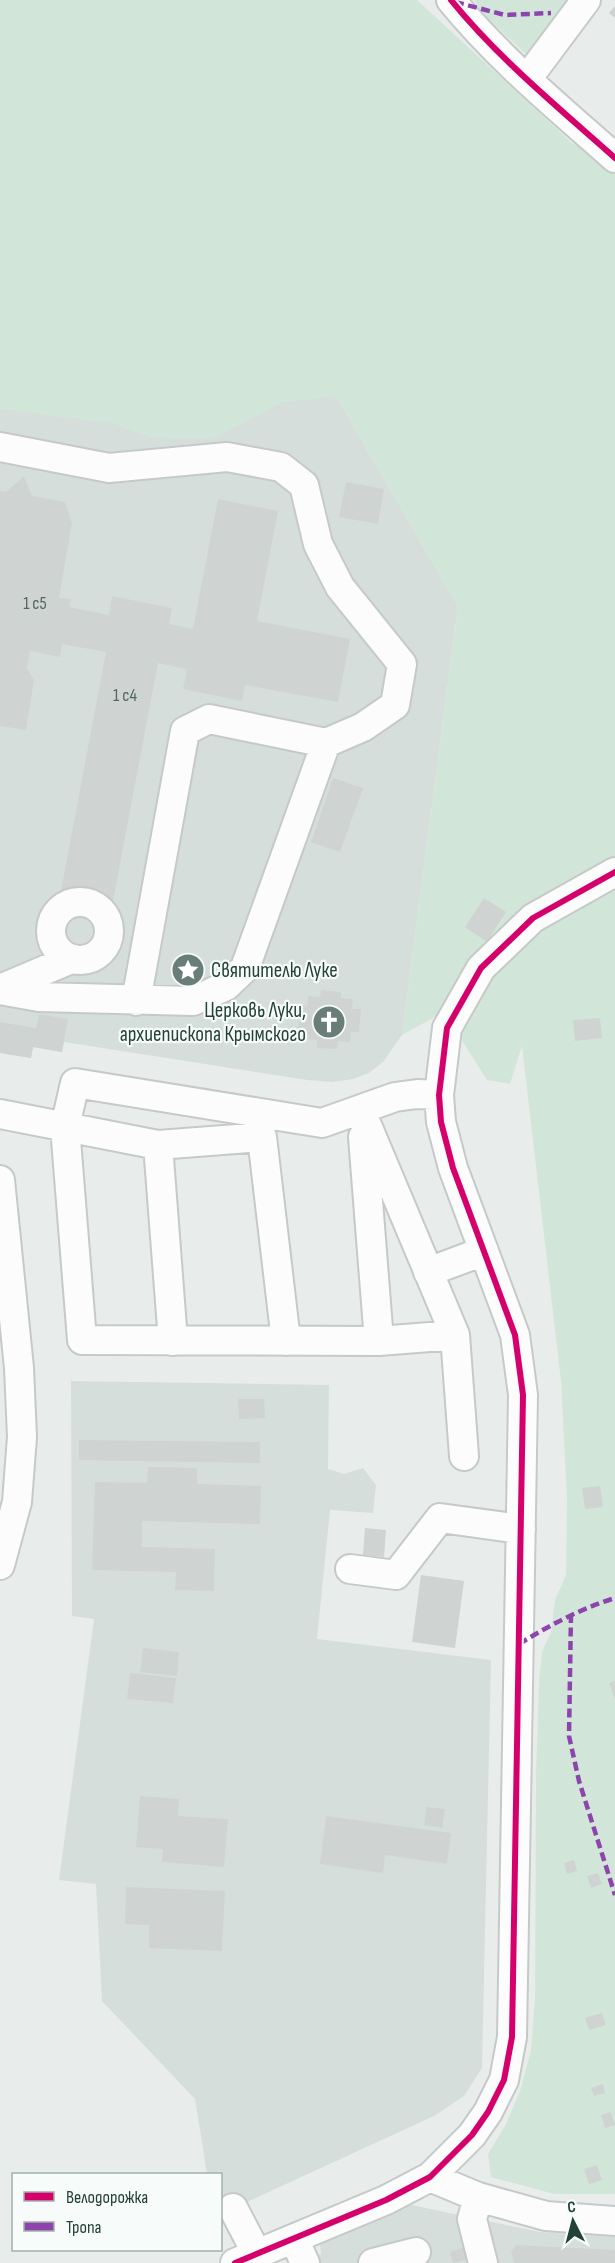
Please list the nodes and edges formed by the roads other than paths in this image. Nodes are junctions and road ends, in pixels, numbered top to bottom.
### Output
1 (451, 0) edge
2 (586, 0) edge
3 (527, 79) junction
4 (615, 158) edge
5 (0, 447) edge
6 (326, 743) junction
7 (615, 872) edge
8 (63, 952) dead end
9 (0, 990) edge
10 (136, 1001) junction
11 (439, 1095) junction
12 (361, 1111) junction
13 (0, 1114) edge
14 (322, 1123) junction
15 (65, 1127) junction
16 (262, 1137) junction
17 (158, 1145) junction
18 (0, 1180) edge
19 (484, 1251) junction
20 (4, 1256) edge
21 (428, 1272) junction
22 (455, 1335) junction
23 (173, 1341) junction
24 (286, 1341) junction
25 (379, 1341) junction
26 (464, 1456) dead end
27 (521, 1529) junction
28 (0, 1565) edge
29 (350, 1569) dead end
30 (430, 2178) junction
31 (478, 2198) junction
32 (233, 2208) dead end
33 (615, 2220) edge
34 (300, 2251) edge
35 (416, 2252) dead end
36 (246, 2258) edge
37 (373, 2263) edge
38 (483, 2263) edge

1 - 3 street
2 - 3 street
3 - 4 street
5 - 6 street
6 - 10 street
6 - 10 street
7 - 11 street
8 - 9 street
9 - 10 street
11 - 12 street
11 - 19 street
12 - 14 street
12 - 21 street
12 - 25 street
13 - 15 street
14 - 15 street
14 - 16 street
15 - 17 street
15 - 23 street
16 - 17 street
16 - 24 street
17 - 23 street
18 - 20 street
19 - 21 street
19 - 27 street
20 - 28 street
21 - 22 street
22 - 25 street
22 - 26 street
23 - 24 street
24 - 25 street
27 - 29 street
27 - 30 street
30 - 31 street
30 - 34 street
31 - 33 street
31 - 38 street
32 - 36 street
34 - 36 street
35 - 37 street

